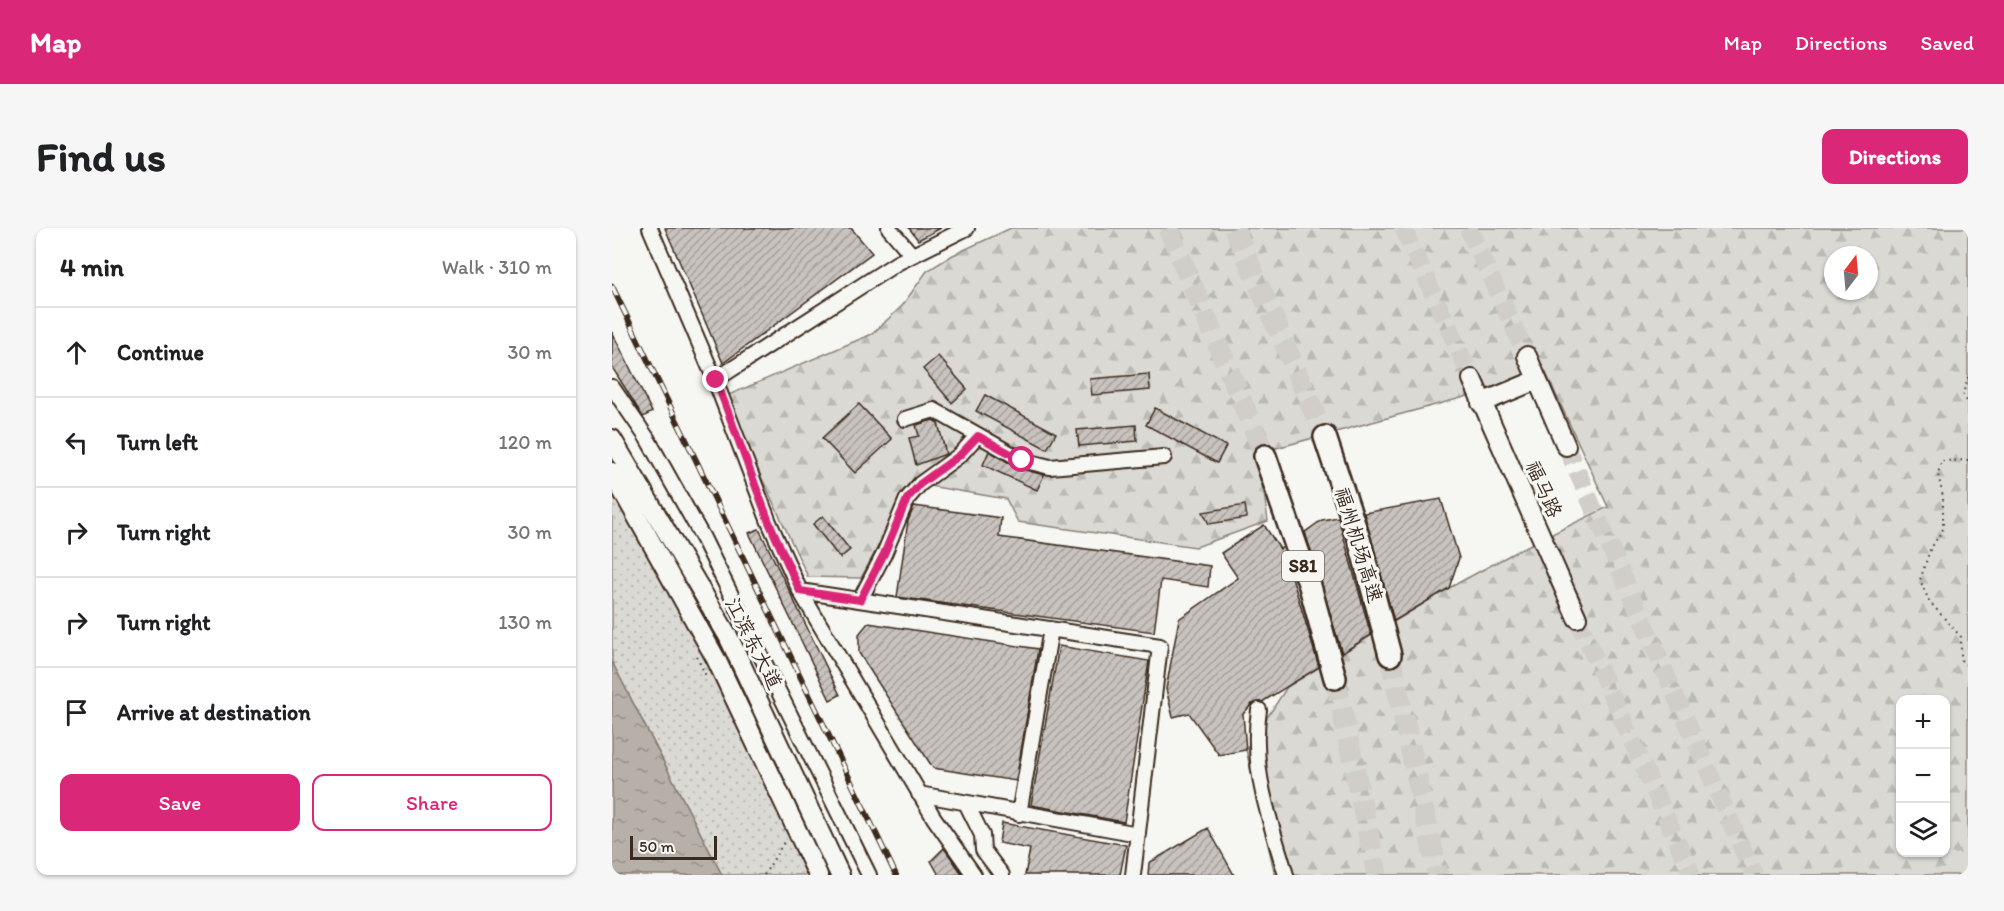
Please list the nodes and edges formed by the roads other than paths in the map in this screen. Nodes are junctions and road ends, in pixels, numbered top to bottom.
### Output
1 (650, 228) edge
2 (889, 228) edge
3 (968, 228) edge
4 (912, 255) junction
5 (1527, 356) tunnel mouth
6 (1472, 379) tunnel mouth
7 (716, 380) junction
8 (1537, 380) junction
9 (612, 387) edge
10 (1481, 403) junction
11 (905, 419) dead end
12 (978, 436) junction
13 (1325, 436) tunnel mouth
14 (612, 439) edge
15 (1566, 446) tunnel mouth
16 (1265, 456) tunnel mouth
17 (1164, 458) dead end
18 (612, 472) edge
19 (800, 591) junction
20 (860, 600) junction
21 (1577, 618) tunnel mouth
22 (1051, 629) junction
23 (1390, 655) tunnel mouth
24 (1335, 678) tunnel mouth
25 (1259, 710) dead end
26 (919, 794) junction
27 (966, 803) junction
28 (1019, 814) junction
29 (1138, 834) junction
30 (818, 875) edge
31 (840, 875) edge
32 (869, 875) edge
33 (974, 875) edge
34 (1002, 875) edge
35 (1133, 875) edge
36 (1286, 875) edge

1 - 7 street
2 - 4 street
3 - 4 street
4 - 7 street
5 - 8 main road, 福马路
6 - 10 main road, 福马路
7 - 19 street
8 - 10 main road
8 - 15 main road, 福马路
9 - 32 street
10 - 21 main road, 福马路
11 - 12 street
12 - 17 street
12 - 20 street
13 - 23 highway, 福州机场高速
14 - 31 main road, 江滨东大道
16 - 24 highway, S81
18 - 30 main road
19 - 20 street
19 - 26 street
20 - 22 street
22 - 28 street
22 - 29 street
25 - 36 street
26 - 27 street
26 - 33 street
27 - 28 street
27 - 34 street
28 - 29 street
29 - 35 street

